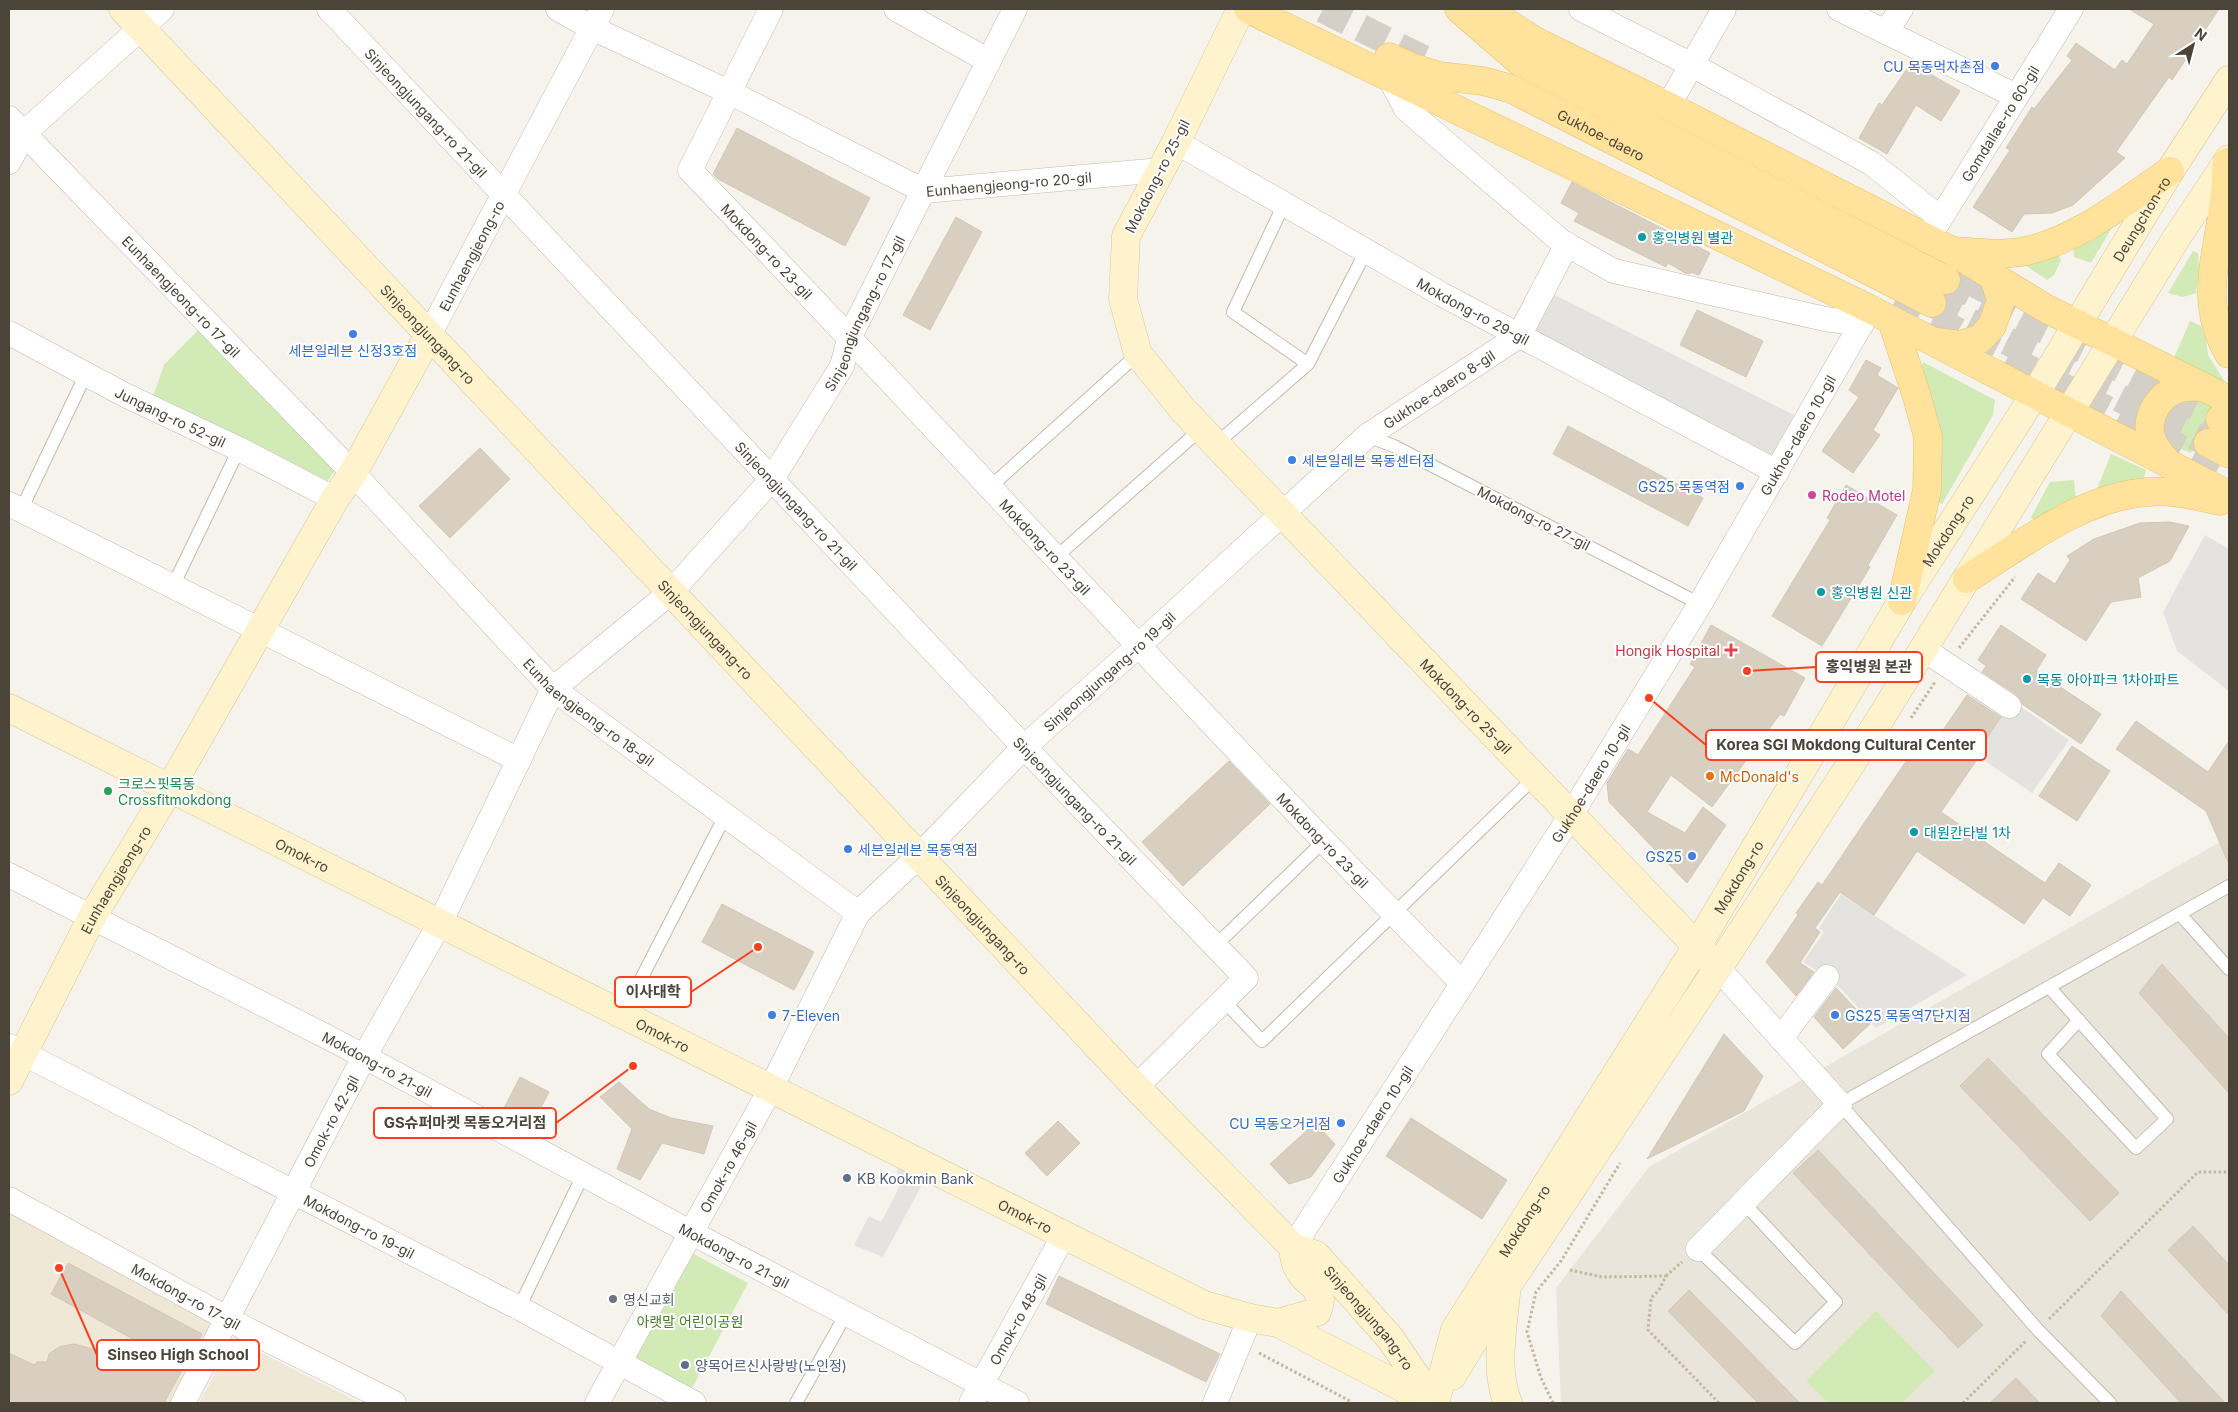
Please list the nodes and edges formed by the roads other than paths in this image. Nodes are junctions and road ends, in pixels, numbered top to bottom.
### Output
1 (123, 9) edge
2 (162, 9) edge
3 (329, 9) edge
4 (558, 9) edge
5 (771, 9) edge
6 (896, 9) edge
7 (1016, 9) edge
8 (1459, 9) edge
9 (1485, 9) edge
10 (1581, 9) edge
11 (1724, 9) edge
12 (1839, 9) edge
13 (1901, 9) edge
14 (2072, 9) edge
15 (1248, 10) edge
16 (597, 18) edge
17 (141, 28) junction
18 (1886, 32) junction
19 (989, 61) junction
20 (1692, 65) junction
21 (1388, 75) junction
22 (2229, 80) edge
23 (729, 92) junction
24 (2016, 96) junction
25 (1668, 106) junction
26 (16, 125) edge
27 (1176, 142) junction
28 (2228, 161) edge
29 (9, 162) edge
30 (1161, 170) junction
31 (2170, 171) junction
32 (924, 191) junction
33 (504, 193) junction
34 (1284, 204) junction
35 (1939, 236) junction
36 (1567, 244) junction
37 (1366, 251) junction
38 (1994, 277) junction
39 (1946, 280) tunnel mouth
40 (1932, 303) tunnel mouth
41 (1875, 318) junction
42 (2076, 324) junction
43 (9, 333) edge
44 (429, 334) junction
45 (850, 336) junction
46 (1519, 336) junction
47 (1930, 341) junction
48 (2112, 342) junction
49 (1138, 354) junction
50 (2229, 354) edge
51 (2056, 357) joint
52 (1308, 364) junction
53 (86, 374) junction
54 (2204, 387) junction
55 (2035, 394) junction
56 (2071, 412) junction
57 (2226, 414) edge
58 (1367, 436) junction
59 (1208, 437) junction
60 (239, 449) junction
61 (2168, 464) junction
62 (1777, 472) junction
63 (353, 473) junction
64 (772, 479) junction
65 (990, 487) junction
66 (2229, 495) edge
67 (334, 499) junction
68 (2229, 503) edge
69 (15, 507) edge
70 (1282, 513) junction
71 (1055, 558) junction
72 (1967, 579) junction
73 (173, 586) junction
74 (671, 592) junction
75 (1902, 601) junction
76 (1700, 604) junction
77 (260, 630) junction
78 (1138, 647) junction
79 (1923, 648) junction
80 (553, 689) junction
81 (2009, 706) dead end
82 (9, 708) edge
83 (1024, 747) junction
84 (519, 760) junction
85 (1535, 777) junction
86 (170, 788) junction
87 (1571, 815) junction
88 (725, 816) junction
89 (1324, 841) junction
90 (919, 856) junction
91 (9, 875) edge
92 (2229, 886) edge
93 (858, 913) junction
94 (1394, 914) junction
95 (2180, 914) junction
96 (92, 917) junction
97 (440, 923) junction
98 (1215, 946) junction
99 (1698, 946) junction
100 (1718, 968) junction
101 (2229, 969) edge
102 (1827, 977) dead end
103 (1462, 983) junction
104 (2049, 987) junction
105 (1223, 1000) junction
106 (623, 1014) junction
107 (2079, 1020) junction
108 (1781, 1038) junction
109 (16, 1049) edge
110 (364, 1057) junction
111 (9, 1081) edge
112 (1136, 1087) junction
113 (771, 1088) junction
114 (1840, 1104) junction
115 (584, 1175) junction
116 (293, 1192) junction
117 (9, 1199) edge
118 (1743, 1202) junction
119 (690, 1232) junction
120 (1064, 1234) junction
121 (1293, 1247) junction
122 (1698, 1248) joint
123 (1507, 1286) junction
124 (519, 1308) junction
125 (846, 1314) junction
126 (1250, 1318) junction
127 (229, 1319) junction
128 (1278, 1323) junction
129 (618, 1362) junction
130 (976, 1394) edge
131 (183, 1403) edge
132 (394, 1403) edge
133 (597, 1403) edge
134 (694, 1403) edge
135 (796, 1403) edge
136 (1017, 1403) edge
137 (1216, 1403) edge
138 (1434, 1403) edge
139 (1508, 1403) edge
140 (2110, 1403) edge

1 - 17 main road, Sinjeongjungang-ro
2 - 17 street
3 - 33 street, Sinjeongjungang-ro 21-gil
4 - 16 street, Eunhaengjeong-ro 20-gil
5 - 23 street
6 - 19 street
7 - 19 street, Sinjeongjungang-ro 17-gil
8 - 39 main road, Gukhoe-daero
9 - 25 main road
10 - 20 street
11 - 20 street
12 - 18 street
13 - 18 street
14 - 24 street, Gomdallae-ro 60-gil
15 - 21 main road
15 - 27 main road, Mokdong-ro 25-gil
15 - 40 main road, Gukhoe-daero
16 - 23 street, Eunhaengjeong-ro 20-gil
16 - 33 street, Eunhaengjeong-ro
17 - 26 street
17 - 44 main road, Sinjeongjungang-ro
18 - 24 street
19 - 32 street, Sinjeongjungang-ro 17-gil
20 - 25 street
20 - 35 street
21 - 36 street
21 - 41 main road
22 - 31 main road, Deungchon-ro
23 - 32 street, Eunhaengjeong-ro 20-gil
23 - 45 street, Mokdong-ro 23-gil
24 - 35 street, Gomdallae-ro 60-gil
25 - 35 main road
26 - 29 street
26 - 63 street, Eunhaengjeong-ro 17-gil
27 - 30 main road, Mokdong-ro 25-gil
27 - 34 street, Mokdong-ro 29-gil
28 - 48 main road
28 - 50 main road
30 - 32 street, Eunhaengjeong-ro 20-gil
30 - 49 main road, Mokdong-ro 25-gil
31 - 35 main road
31 - 42 main road, Deungchon-ro
32 - 45 street, Sinjeongjungang-ro 17-gil
33 - 44 street, Eunhaengjeong-ro
33 - 64 street, Sinjeongjungang-ro 21-gil
34 - 37 street, Mokdong-ro 29-gil
34 - 52 lane
35 - 38 main road
36 - 41 street
36 - 46 street, Gukhoe-daero 8-gil
37 - 46 street, Mokdong-ro 29-gil
37 - 52 lane
38 - 42 main road
38 - 47 main road
41 - 47 main road
41 - 62 street, Gukhoe-daero 10-gil
41 - 75 main road
42 - 48 main road
42 - 51 main road, Deungchon-ro
43 - 53 street, Jungang-ro 52-gil
44 - 63 main road, Eunhaengjeong-ro
44 - 74 main road, Sinjeongjungang-ro
45 - 64 street, Sinjeongjungang-ro 17-gil
45 - 65 street, Mokdong-ro 23-gil
46 - 58 street, Gukhoe-daero 8-gil
46 - 62 street, Mokdong-ro 29-gil
47 - 55 main road
48 - 54 main road
48 - 56 main road, Mokdong-ro
49 - 59 main road, Mokdong-ro 25-gil
49 - 65 lane
51 - 55 main road, Mokdong-ro
52 - 59 lane
53 - 60 street, Jungang-ro 52-gil
53 - 69 lane
54 - 57 main road
54 - 61 main road
55 - 56 main road
55 - 75 main road, Mokdong-ro
56 - 61 main road
56 - 72 main road, Mokdong-ro
58 - 70 street, Gukhoe-daero 8-gil
58 - 76 lane, Mokdong-ro 27-gil
59 - 70 main road, Mokdong-ro 25-gil
59 - 71 lane
60 - 67 street, Jungang-ro 52-gil
60 - 73 lane
61 - 66 main road
62 - 76 street, Gukhoe-daero 10-gil
63 - 67 main road, Eunhaengjeong-ro
63 - 80 street, Eunhaengjeong-ro 18-gil
64 - 74 street, Sinjeongjungang-ro 17-gil
64 - 83 street, Sinjeongjungang-ro 21-gil
65 - 71 street, Mokdong-ro 23-gil
67 - 77 main road, Eunhaengjeong-ro
68 - 72 main road
69 - 73 street
70 - 78 street, Sinjeongjungang-ro 19-gil
70 - 85 main road, Mokdong-ro 25-gil
71 - 78 street, Mokdong-ro 23-gil
72 - 79 main road, Mokdong-ro
73 - 77 street
74 - 80 street, Sinjeongjungang-ro 17-gil
74 - 90 main road, Sinjeongjungang-ro
75 - 99 main road, Mokdong-ro
76 - 87 street, Gukhoe-daero 10-gil
77 - 84 street
77 - 86 main road, Eunhaengjeong-ro
78 - 83 street, Sinjeongjungang-ro 19-gil
78 - 89 street, Mokdong-ro 23-gil
79 - 81 street
79 - 100 main road, Mokdong-ro
80 - 84 street, Omok-ro 42-gil
80 - 88 street, Eunhaengjeong-ro 18-gil
82 - 86 main road, Omok-ro
83 - 90 street, Sinjeongjungang-ro 19-gil
83 - 98 street, Sinjeongjungang-ro 21-gil
84 - 97 street, Omok-ro 42-gil
85 - 87 main road, Mokdong-ro 25-gil
85 - 94 lane
86 - 96 main road, Eunhaengjeong-ro
86 - 97 main road, Omok-ro
87 - 99 main road, Mokdong-ro 25-gil
87 - 103 street, Gukhoe-daero 10-gil
88 - 93 street, Eunhaengjeong-ro 18-gil
88 - 106 lane, Omok-ro
89 - 94 street, Mokdong-ro 23-gil
89 - 98 lane
90 - 93 street, Sinjeongjungang-ro 19-gil
90 - 112 main road, Sinjeongjungang-ro
91 - 96 street, Mokdong-ro 21-gil
92 - 95 lane
93 - 113 street, Omok-ro 46-gil
94 - 103 street, Mokdong-ro 23-gil
94 - 105 lane
95 - 101 lane
95 - 104 lane
96 - 109 main road, Eunhaengjeong-ro
96 - 110 street, Mokdong-ro 21-gil
97 - 106 main road, Omok-ro
97 - 110 street, Omok-ro 42-gil
98 - 105 street, Sinjeongjungang-ro 21-gil
99 - 100 main road, Mokdong-ro 25-gil
99 - 138 main road, Mokdong-ro
100 - 108 street
100 - 123 main road, Mokdong-ro
102 - 108 street
103 - 121 street, Gukhoe-daero 10-gil
104 - 107 lane
104 - 114 lane
105 - 112 street, Sinjeongjungang-ro 21-gil
106 - 113 main road, Omok-ro
107 - 107 lane
108 - 114 street
109 - 111 main road, Eunhaengjeong-ro
109 - 116 street, Mokdong-ro 19-gil
110 - 115 street, Mokdong-ro 21-gil
110 - 116 street, Omok-ro 42-gil
112 - 121 main road, Sinjeongjungang-ro
113 - 119 street, Omok-ro 46-gil
113 - 120 main road, Omok-ro
114 - 118 street
114 - 140 lane
115 - 119 street, Mokdong-ro 21-gil
115 - 124 lane
116 - 124 street, Mokdong-ro 19-gil
116 - 127 street, Omok-ro 42-gil
117 - 127 street, Mokdong-ro 17-gil
118 - 122 street
118 - 122 lane
119 - 125 street, Mokdong-ro 21-gil
119 - 129 street, Omok-ro 46-gil
120 - 126 main road, Omok-ro
120 - 130 street, Omok-ro 48-gil
121 - 128 main road, Sinjeongjungang-ro
121 - 138 main road, Sinjeongjungang-ro
123 - 138 main road, Mokdong-ro
123 - 139 main road
124 - 129 street, Mokdong-ro 19-gil
125 - 130 street, Mokdong-ro 21-gil
125 - 135 lane
126 - 128 main road, Omok-ro
126 - 137 street
127 - 131 street, Omok-ro 42-gil
127 - 132 street, Mokdong-ro 17-gil
128 - 138 main road, Omok-ro
129 - 133 street, Omok-ro 46-gil
129 - 134 street, Mokdong-ro 19-gil
130 - 136 street, Mokdong-ro 21-gil

